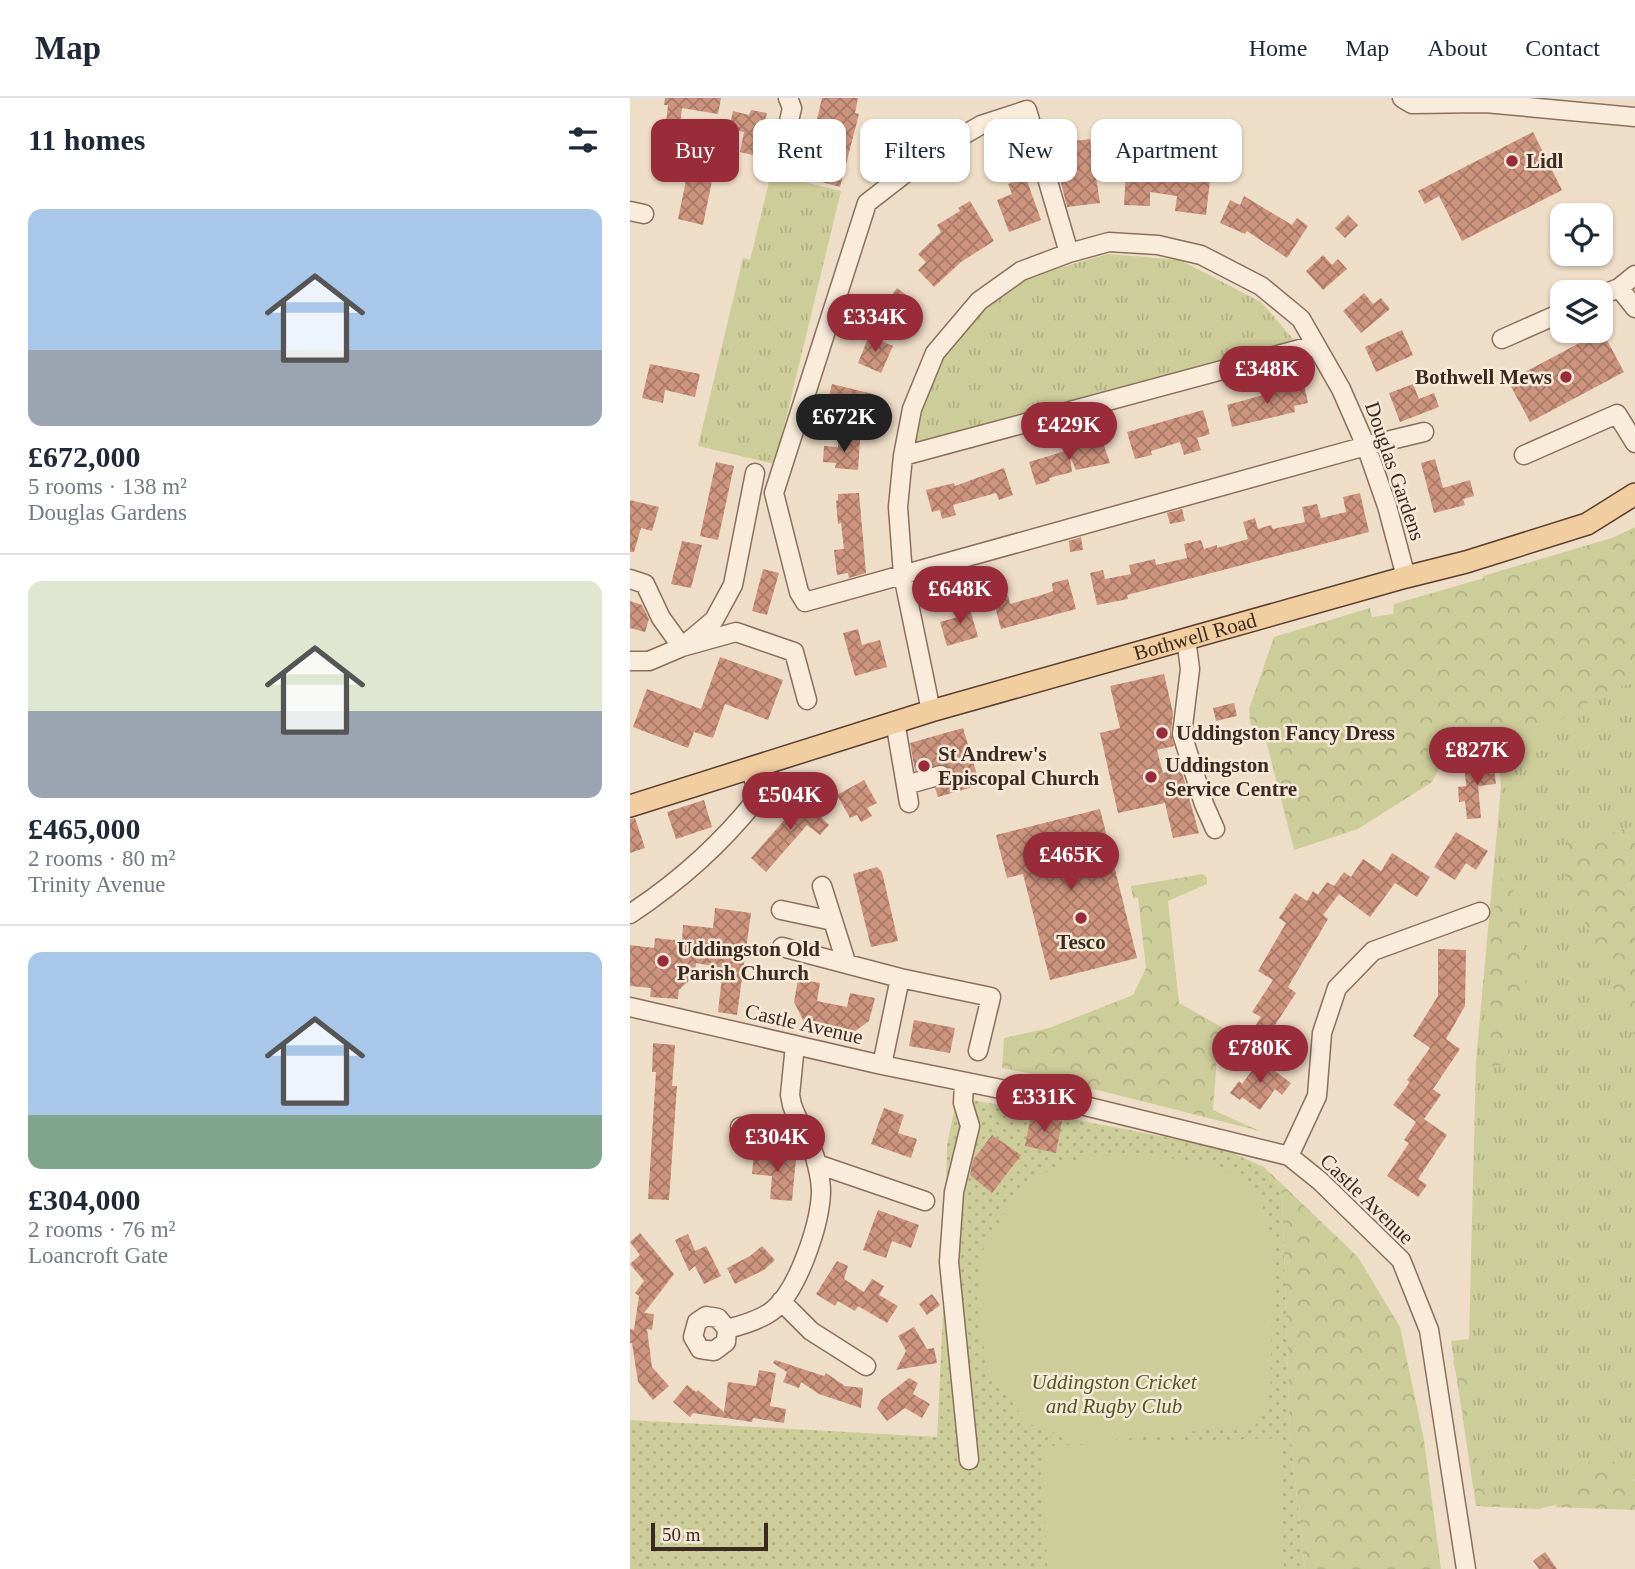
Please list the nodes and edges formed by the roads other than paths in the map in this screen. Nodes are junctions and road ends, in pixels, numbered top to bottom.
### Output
1 (788, 98) edge
2 (1402, 98) edge
3 (1484, 100) edge
4 (1635, 117) edge
5 (789, 119) edge
6 (1069, 253) junction
7 (1635, 275) edge
8 (1619, 288) junction
9 (1613, 290) edge
10 (1635, 308) edge
11 (1550, 318) edge
12 (1502, 339) dead end
13 (1315, 345) junction
14 (1424, 432) dead end
15 (1635, 443) edge
16 (1366, 446) junction
17 (1524, 455) dead end
18 (903, 456) junction
19 (755, 473) dead end
20 (1635, 494) edge
21 (903, 575) junction
22 (1406, 577) junction
23 (630, 579) edge
24 (1186, 638) junction
25 (682, 647) junction
26 (630, 661) edge
27 (807, 700) dead end
28 (931, 711) junction
29 (895, 722) junction
30 (750, 767) junction
31 (941, 775) dead end
32 (906, 785) junction
33 (909, 803) dead end
34 (630, 806) edge
35 (1215, 829) dead end
36 (822, 886) dead end
37 (781, 910) dead end
38 (1480, 912) dead end
39 (630, 914) edge
40 (833, 921) junction
41 (782, 947) dead end
42 (846, 962) junction
43 (900, 978) junction
44 (630, 1006) edge
45 (795, 1045) junction
46 (978, 1051) dead end
47 (883, 1065) junction
48 (964, 1082) junction
49 (799, 1124) junction
50 (740, 1127) dead end
51 (1289, 1156) junction
52 (817, 1164) junction
53 (925, 1201) dead end
54 (781, 1301) junction
55 (727, 1329) dead end
56 (866, 1366) dead end
57 (969, 1460) dead end
58 (1466, 1569) edge

1 - 5 street
2 - 3 street
3 - 4 street
6 - 13 street, Douglas Gardens
6 - 18 street, Douglas Gardens
6 - 21 street
7 - 8 street
8 - 9 street
8 - 10 street
11 - 12 street
13 - 16 street, Douglas Gardens
13 - 18 street
14 - 16 street
15 - 17 street
16 - 21 street
16 - 22 street, Douglas Gardens
18 - 21 street, Douglas Gardens
19 - 25 street
20 - 22 main road, Bothwell Road
21 - 28 street, Douglas Gardens
22 - 24 main road, Bothwell Road
23 - 25 street
24 - 28 main road, Bothwell Road
24 - 35 street
25 - 26 street
25 - 27 street
28 - 29 main road, Bothwell Road
29 - 30 main road, Bothwell Road
29 - 32 street
30 - 34 main road, Bothwell Road
30 - 39 street
31 - 32 street
32 - 33 street
36 - 40 street
37 - 40 street
38 - 51 street
40 - 42 street
41 - 42 street
42 - 43 street
43 - 46 street
43 - 47 street
44 - 45 street, Castle Avenue
45 - 47 street, Castle Avenue
45 - 49 street
47 - 48 street, Castle Avenue
48 - 51 street, Castle Avenue
48 - 57 street
49 - 50 street
49 - 52 street
51 - 58 street, Castle Avenue
52 - 53 street
52 - 54 street
54 - 55 street
54 - 56 street

